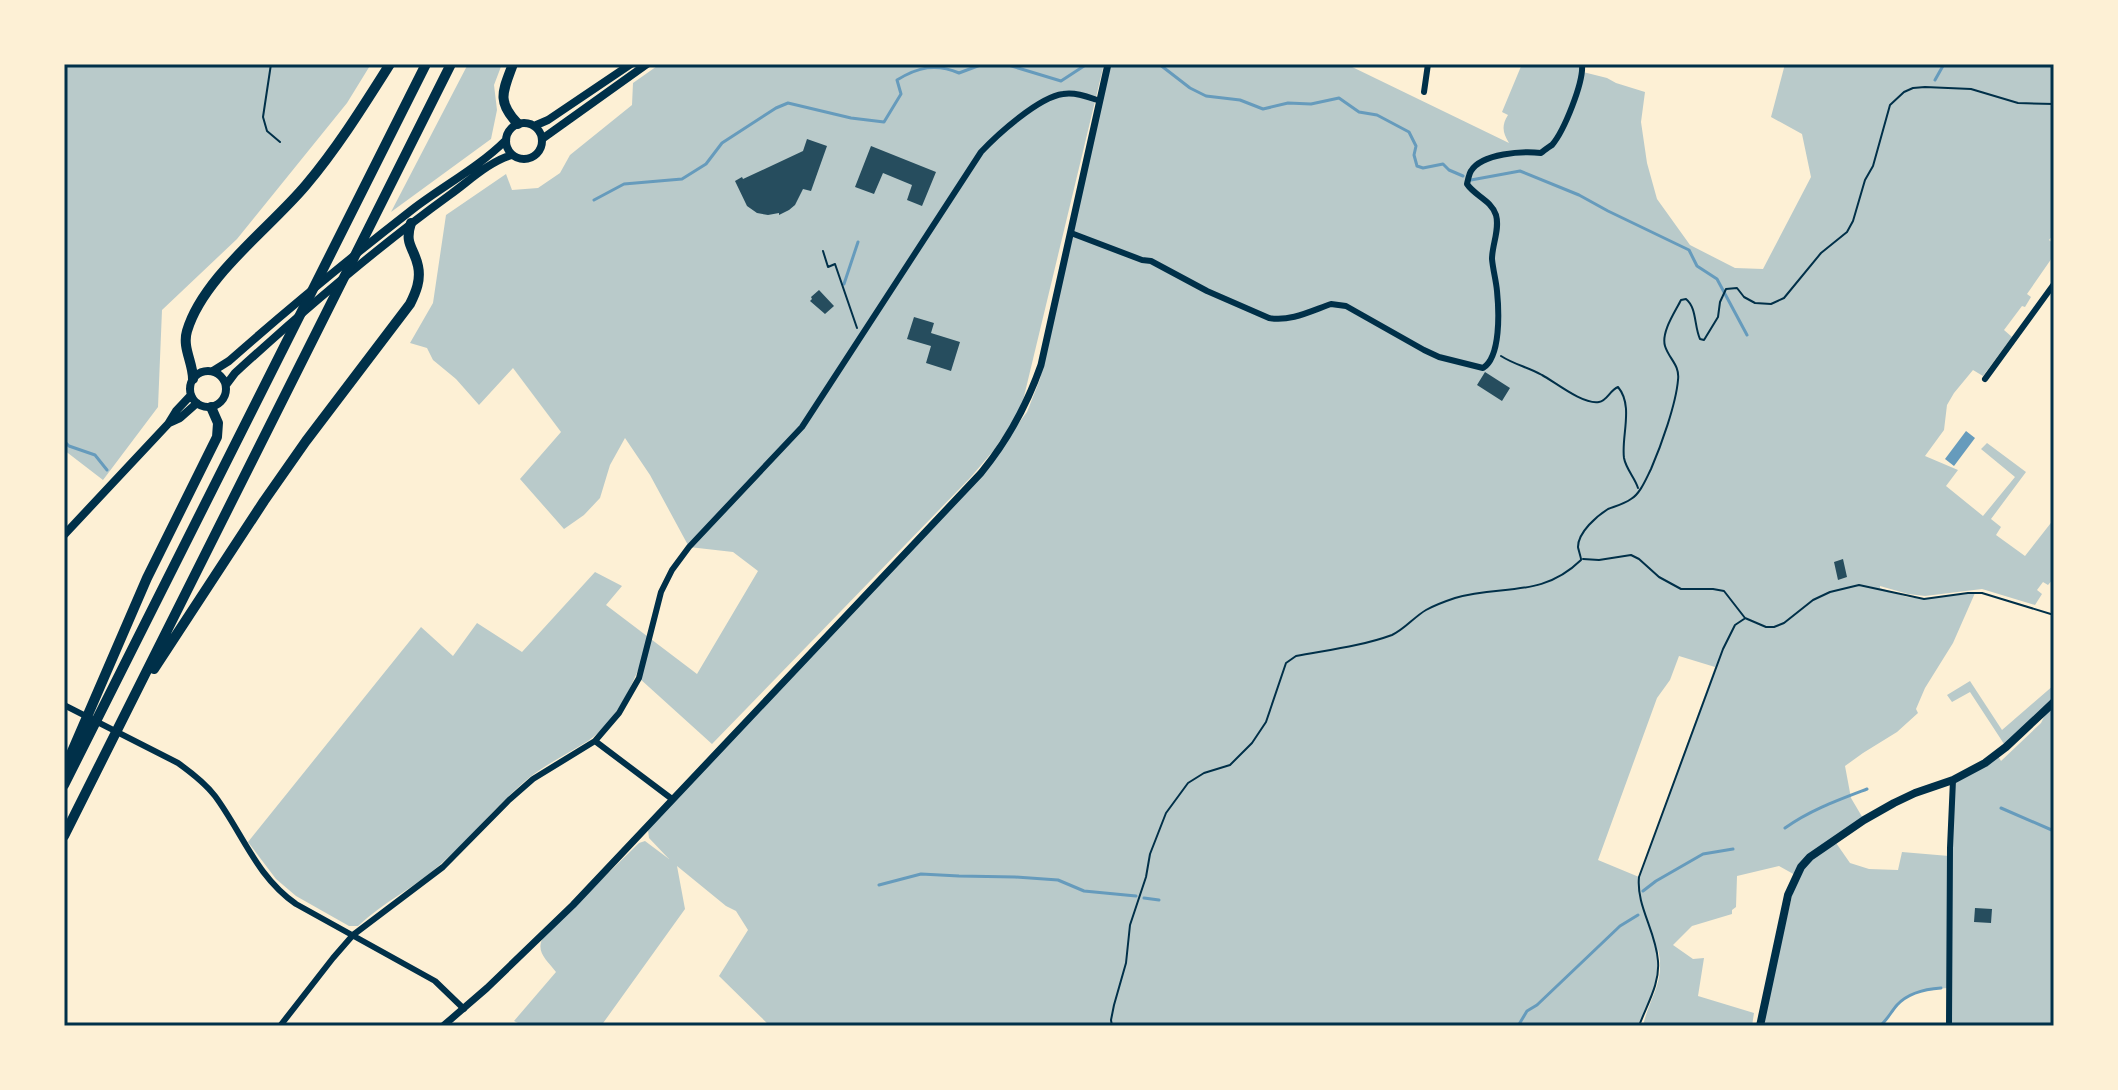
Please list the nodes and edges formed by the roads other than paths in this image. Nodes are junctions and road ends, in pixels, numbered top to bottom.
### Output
1 (390, 64) edge
2 (426, 64) edge
3 (451, 64) edge
4 (513, 64) edge
5 (631, 64) edge
6 (647, 64) edge
7 (1108, 64) edge
8 (1428, 64) edge
9 (1582, 64) edge
10 (1424, 92) dead end
11 (1100, 101) junction
12 (518, 124) junction
13 (534, 126) junction
14 (542, 139) junction
15 (506, 140) junction
16 (512, 155) junction
17 (411, 223) junction
18 (1071, 233) junction
19 (2054, 284) edge
20 (213, 371) junction
21 (193, 379) junction
22 (1985, 379) dead end
23 (226, 385) junction
24 (191, 395) junction
25 (197, 403) junction
26 (211, 407) junction
27 (168, 424) junction
28 (64, 535) edge
29 (2054, 702) edge
30 (65, 705) edge
31 (124, 715) junction
32 (595, 741) junction
33 (64, 770) edge
34 (1953, 780) junction
35 (64, 785) edge
36 (672, 799) junction
37 (64, 836) edge
38 (353, 935) junction
39 (464, 1009) junction
40 (280, 1026) edge
41 (443, 1026) edge
42 (1760, 1026) edge
43 (1949, 1026) edge

1 - 21 highway
2 - 35 highway
3 - 31 highway
4 - 12 highway
5 - 13 main road
6 - 14 main road
7 - 11 street
8 - 10 street
9 - 18 street
11 - 18 street
11 - 32 street
12 - 13 main road
12 - 15 main road
13 - 14 main road
14 - 16 main road
15 - 16 main road
15 - 20 main road
16 - 17 main road
17 - 23 main road
17 - 31 highway
18 - 36 street
19 - 22 street
20 - 21 main road
20 - 23 main road
21 - 24 main road
23 - 26 main road
24 - 25 main road
24 - 27 main road
25 - 26 main road
25 - 27 main road
26 - 33 highway
27 - 28 main road
29 - 34 main road
30 - 38 street
31 - 37 highway
32 - 36 street
32 - 38 street
34 - 42 main road
34 - 43 street
36 - 39 street
38 - 39 street
38 - 40 street
39 - 41 street

